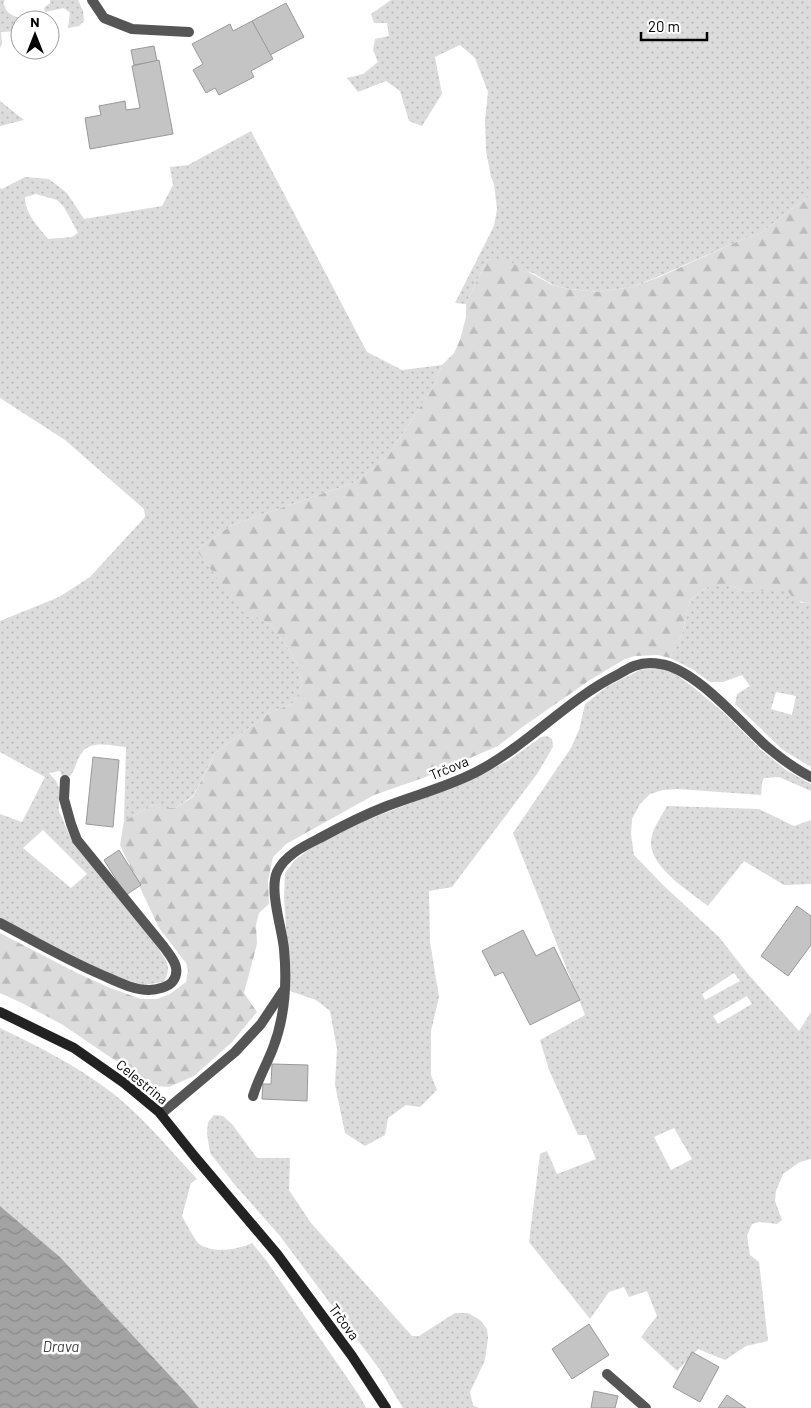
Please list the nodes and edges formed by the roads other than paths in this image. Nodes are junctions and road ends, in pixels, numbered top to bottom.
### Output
1 (92, 0) edge
2 (189, 32) dead end
3 (811, 778) edge
4 (65, 780) dead end
5 (0, 923) edge
6 (285, 988) junction
7 (0, 1012) edge
8 (254, 1096) dead end
9 (161, 1114) junction
10 (277, 1254) joint
11 (608, 1374) dead end
12 (386, 1408) edge
13 (646, 1408) edge

1 - 2 street
3 - 6 street, Trčova
4 - 5 street
6 - 8 street, Trčova
6 - 9 street
7 - 9 street, Celestrina
9 - 10 street, Celestrina
10 - 12 street, Trčova
11 - 13 street

